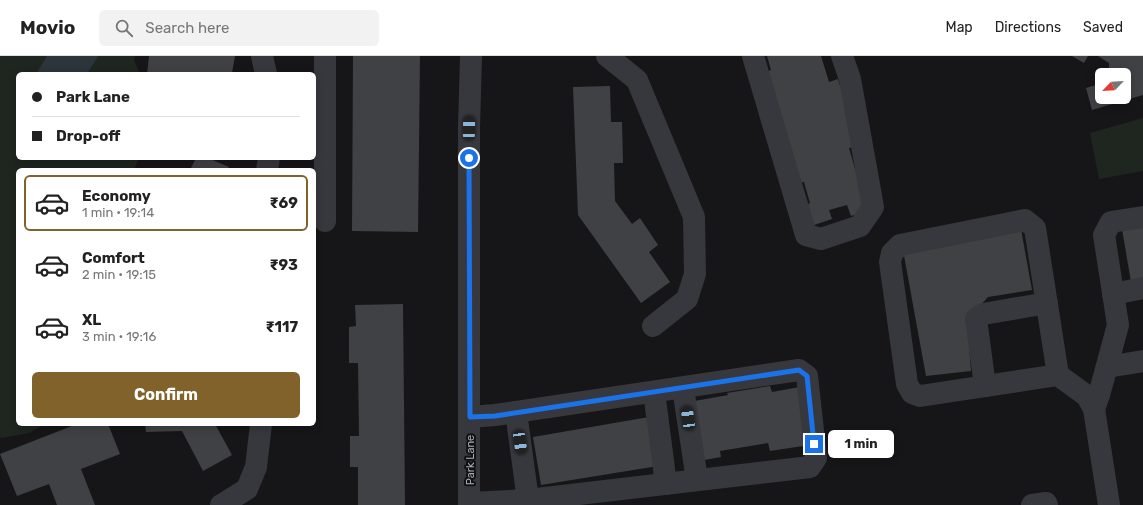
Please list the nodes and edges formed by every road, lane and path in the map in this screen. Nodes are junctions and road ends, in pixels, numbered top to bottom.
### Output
1 (262, 56) edge
2 (325, 56) edge
3 (471, 56) edge
4 (607, 56) edge
5 (753, 56) edge
6 (842, 56) edge
7 (266, 72) edge
8 (1143, 217) edge
9 (325, 221) dead end
10 (1143, 288) edge
11 (1113, 294) junction
12 (1047, 303) junction
13 (653, 326) dead end
14 (1143, 361) edge
15 (1107, 367) junction
16 (1058, 375) junction
17 (985, 386) junction
18 (684, 388) junction
19 (654, 392) junction
20 (1094, 409) junction
21 (516, 412) junction
22 (470, 417) junction
23 (260, 426) edge
24 (697, 480) junction
25 (666, 484) junction
26 (528, 500) junction
27 (469, 504) edge
28 (221, 505) edge
29 (1032, 505) edge
30 (1047, 505) edge
31 (1109, 505) edge

1 - 7 street
2 - 9 street
3 - 22 street, Park Lane
4 - 13 street
5 - 6 street
8 - 11 street
10 - 11 street
11 - 15 street
12 - 16 street
12 - 17 street
12 - 17 street
14 - 15 street
15 - 20 street
16 - 17 street
16 - 20 street
18 - 19 street
18 - 24 street
18 - 24 street
19 - 21 street
19 - 25 street
20 - 31 street
21 - 22 street
21 - 26 street
22 - 27 street, Park Lane
23 - 28 street
24 - 25 street
25 - 26 street
26 - 27 street
29 - 30 street

